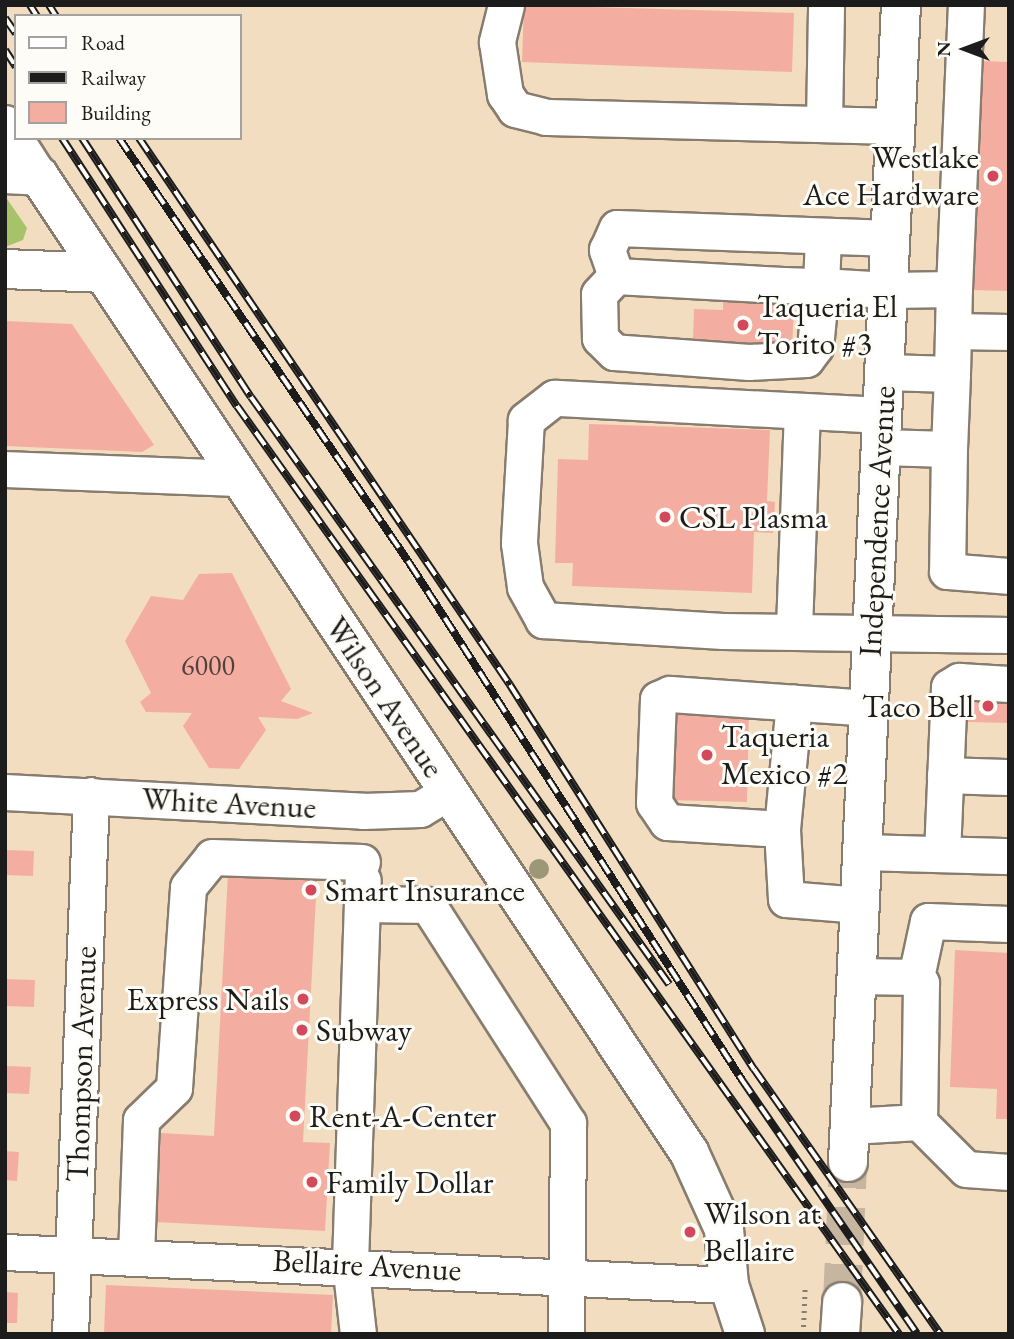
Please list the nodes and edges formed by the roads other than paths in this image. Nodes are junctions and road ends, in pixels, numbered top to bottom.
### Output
1 (506, 5) edge
2 (826, 5) edge
3 (901, 5) edge
4 (966, 5) edge
5 (5, 122) edge
6 (824, 123) junction
7 (895, 126) junction
8 (22, 175) edge
9 (823, 236) junction
10 (890, 238) junction
11 (5, 269) edge
12 (103, 273) junction
13 (616, 276) junction
14 (821, 286) junction
15 (954, 289) junction
16 (888, 290) junction
17 (953, 331) junction
18 (1009, 332) edge
19 (884, 372) junction
20 (952, 374) junction
21 (802, 411) junction
22 (881, 431) junction
23 (949, 449) junction
24 (5, 469) edge
25 (239, 478) junction
26 (973, 576) junction
27 (1009, 576) edge
28 (794, 628) junction
29 (872, 629) junction
30 (971, 634) junction
31 (1009, 635) edge
32 (1009, 684) edge
33 (794, 703) junction
34 (869, 708) junction
35 (945, 775) junction
36 (1009, 777) edge
37 (5, 792) edge
38 (448, 792) junction
39 (91, 795) junction
40 (782, 829) junction
41 (862, 852) junction
42 (942, 854) junction
43 (1009, 856) edge
44 (364, 904) junction
45 (860, 905) junction
46 (1009, 924) edge
47 (856, 976) junction
48 (916, 977) junction
49 (919, 1122) junction
50 (849, 1144) joint
51 (1009, 1172) edge
52 (5, 1252) edge
53 (73, 1254) junction
54 (136, 1256) junction
55 (350, 1263) junction
56 (568, 1276) junction
57 (729, 1284) junction
58 (70, 1334) edge
59 (358, 1334) edge
60 (566, 1334) edge
61 (718, 1334) edge
62 (745, 1334) edge

1 - 6 street
2 - 6 street
3 - 7 main road, Independence Avenue
4 - 15 street
5 - 8 street, Wilson Avenue
6 - 7 street
7 - 10 main road, Independence Avenue
8 - 12 main road, Wilson Avenue
9 - 10 street
9 - 13 street
9 - 14 street
10 - 16 main road, Independence Avenue
11 - 12 main road
12 - 25 main road, Wilson Avenue
13 - 14 street
13 - 14 street
14 - 16 street
15 - 16 street
15 - 17 street
16 - 19 main road, Independence Avenue
17 - 18 street
17 - 20 street
19 - 20 street
19 - 22 main road, Independence Avenue
20 - 23 street
21 - 22 street
21 - 28 street
21 - 28 street
22 - 23 street
22 - 29 main road, Independence Avenue
23 - 26 street
24 - 25 street
25 - 38 main road, Wilson Avenue
26 - 27 street
26 - 30 street
28 - 29 street
29 - 30 street
29 - 34 main road, Independence Avenue
30 - 31 street
32 - 35 street
33 - 34 street
33 - 40 street
33 - 40 street
34 - 41 main road, Independence Avenue
35 - 36 street
35 - 42 street
37 - 39 street, White Avenue
38 - 39 street, White Avenue
38 - 57 main road, Wilson Avenue
39 - 53 street, Thompson Avenue
40 - 45 street
41 - 42 street
41 - 45 main road, Independence Avenue
42 - 43 street
44 - 54 street
44 - 55 street
44 - 56 street
45 - 47 main road, Independence Avenue
46 - 48 street
47 - 48 street
47 - 50 main road, Independence Avenue
48 - 49 street
49 - 50 street
49 - 51 street
52 - 53 street, Bellaire Avenue
53 - 54 street, Bellaire Avenue
53 - 58 street, Thompson Avenue
54 - 55 street, Bellaire Avenue
55 - 56 street, Bellaire Avenue
55 - 59 street
56 - 57 street, Bellaire Avenue
56 - 60 street
57 - 61 main road, Wilson Avenue
57 - 62 main road, Wilson Avenue

